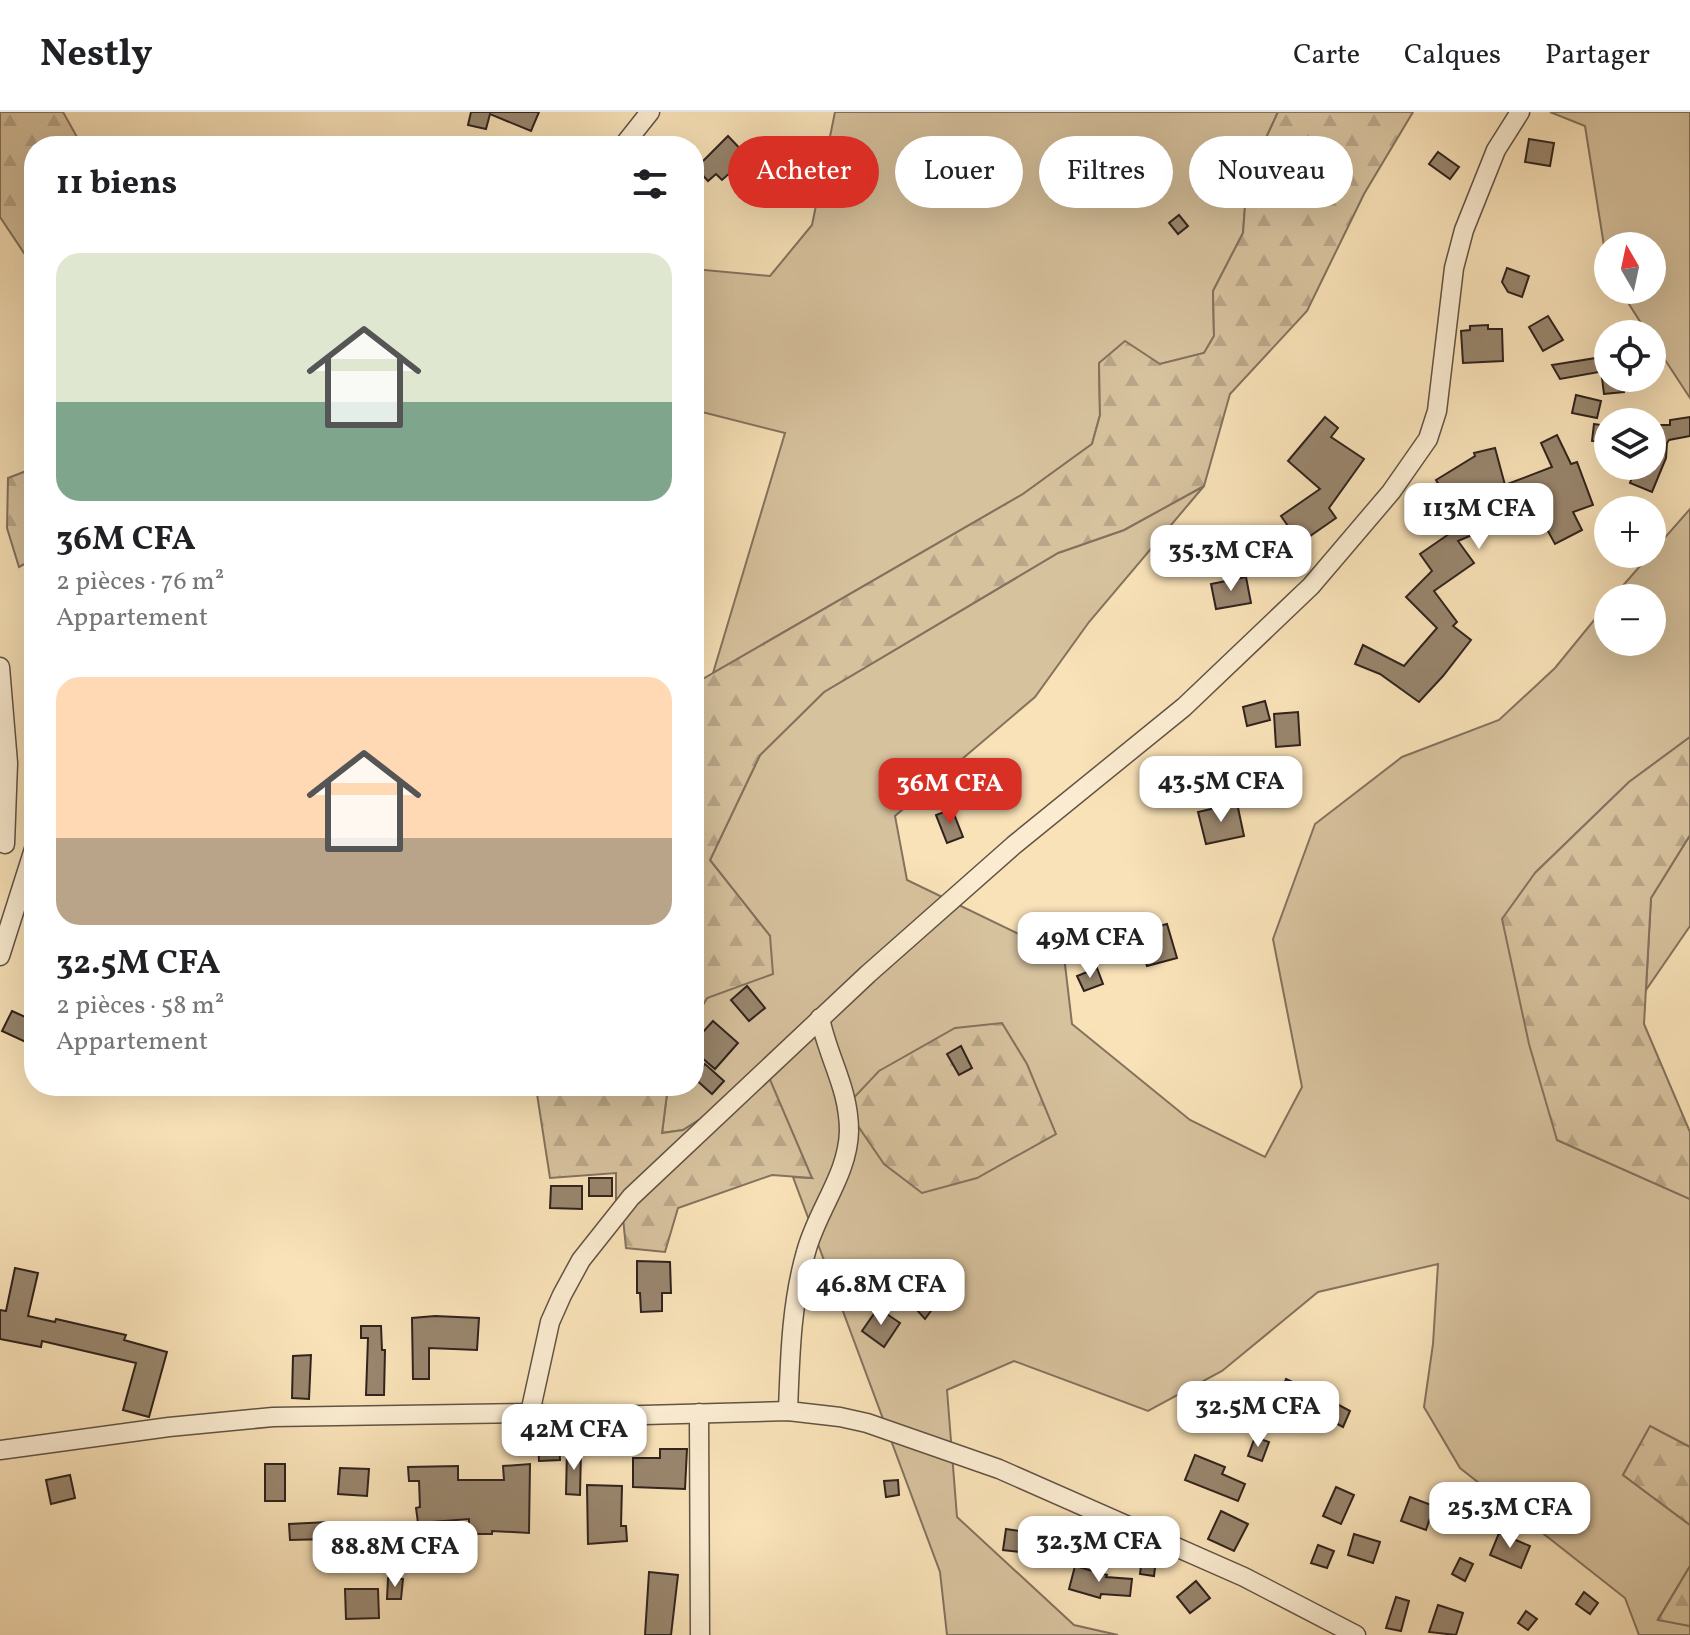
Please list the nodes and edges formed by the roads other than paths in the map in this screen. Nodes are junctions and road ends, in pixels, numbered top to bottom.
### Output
1 (650, 112) edge
2 (1520, 112) edge
3 (631, 136) edge
4 (0, 667) edge
5 (2, 844) edge
6 (24, 846) edge
7 (24, 879) edge
8 (0, 956) edge
9 (820, 1018) junction
10 (788, 1411) junction
11 (530, 1413) junction
12 (699, 1413) junction
13 (0, 1450) edge
14 (700, 1635) edge
15 (1356, 1635) edge

1 - 3 street
2 - 9 street
4 - 5 street
5 - 6 street
7 - 8 street
9 - 10 street
9 - 11 street
10 - 12 street
10 - 15 street
11 - 12 street
11 - 13 street
12 - 14 street

